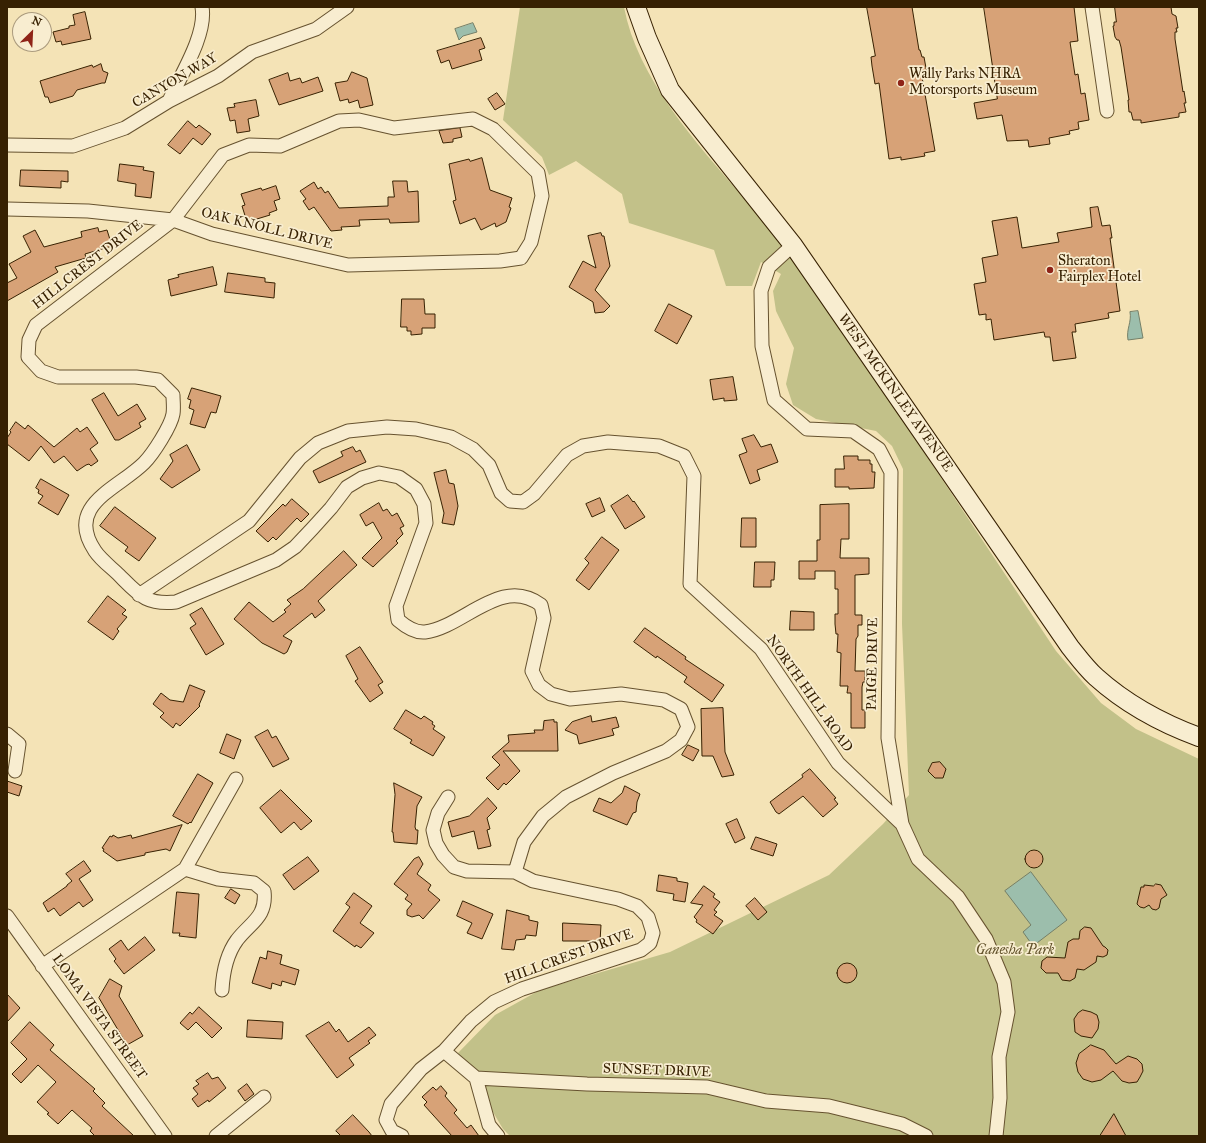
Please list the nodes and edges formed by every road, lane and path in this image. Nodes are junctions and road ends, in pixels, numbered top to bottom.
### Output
1 (202, 7) edge
2 (347, 7) edge
3 (636, 7) edge
4 (1092, 7) edge
5 (169, 102) junction
6 (1107, 111) dead end
7 (7, 145) edge
8 (7, 209) edge
9 (173, 220) junction
10 (793, 245) junction
11 (139, 595) junction
12 (7, 734) edge
13 (1199, 737) edge
14 (15, 771) dead end
15 (236, 779) dead end
16 (448, 797) dead end
17 (902, 824) junction
18 (185, 869) junction
19 (515, 872) junction
20 (7, 916) edge
21 (42, 966) junction
22 (222, 990) dead end
23 (444, 1051) junction
24 (476, 1078) junction
25 (264, 1097) dead end
26 (165, 1136) edge
27 (216, 1136) edge
28 (402, 1136) edge
29 (498, 1136) edge
30 (926, 1136) edge
31 (996, 1136) edge

1 - 5 street
2 - 5 street, CANYON WAY
3 - 10 main road, WEST MCKINLEY AVENUE
4 - 6 street
5 - 7 street, CANYON WAY
8 - 9 street, HILLCREST DRIVE
9 - 9 street, OAK KNOLL DRIVE
9 - 11 street, HILLCREST DRIVE
10 - 13 main road, WEST MCKINLEY AVENUE
10 - 17 street, PAIGE DRIVE
11 - 17 street, NORTH HILL ROAD
11 - 19 street, HILLCREST DRIVE
12 - 14 street
15 - 18 street
16 - 19 street
17 - 31 street, PAIGE DRIVE
18 - 21 street
18 - 22 street
19 - 23 street, HILLCREST DRIVE
20 - 21 street, LOMA VISTA STREET
21 - 26 street, LOMA VISTA STREET
23 - 24 street
23 - 28 street, HILLCREST DRIVE
24 - 29 street
24 - 30 street, SUNSET DRIVE
25 - 27 street

